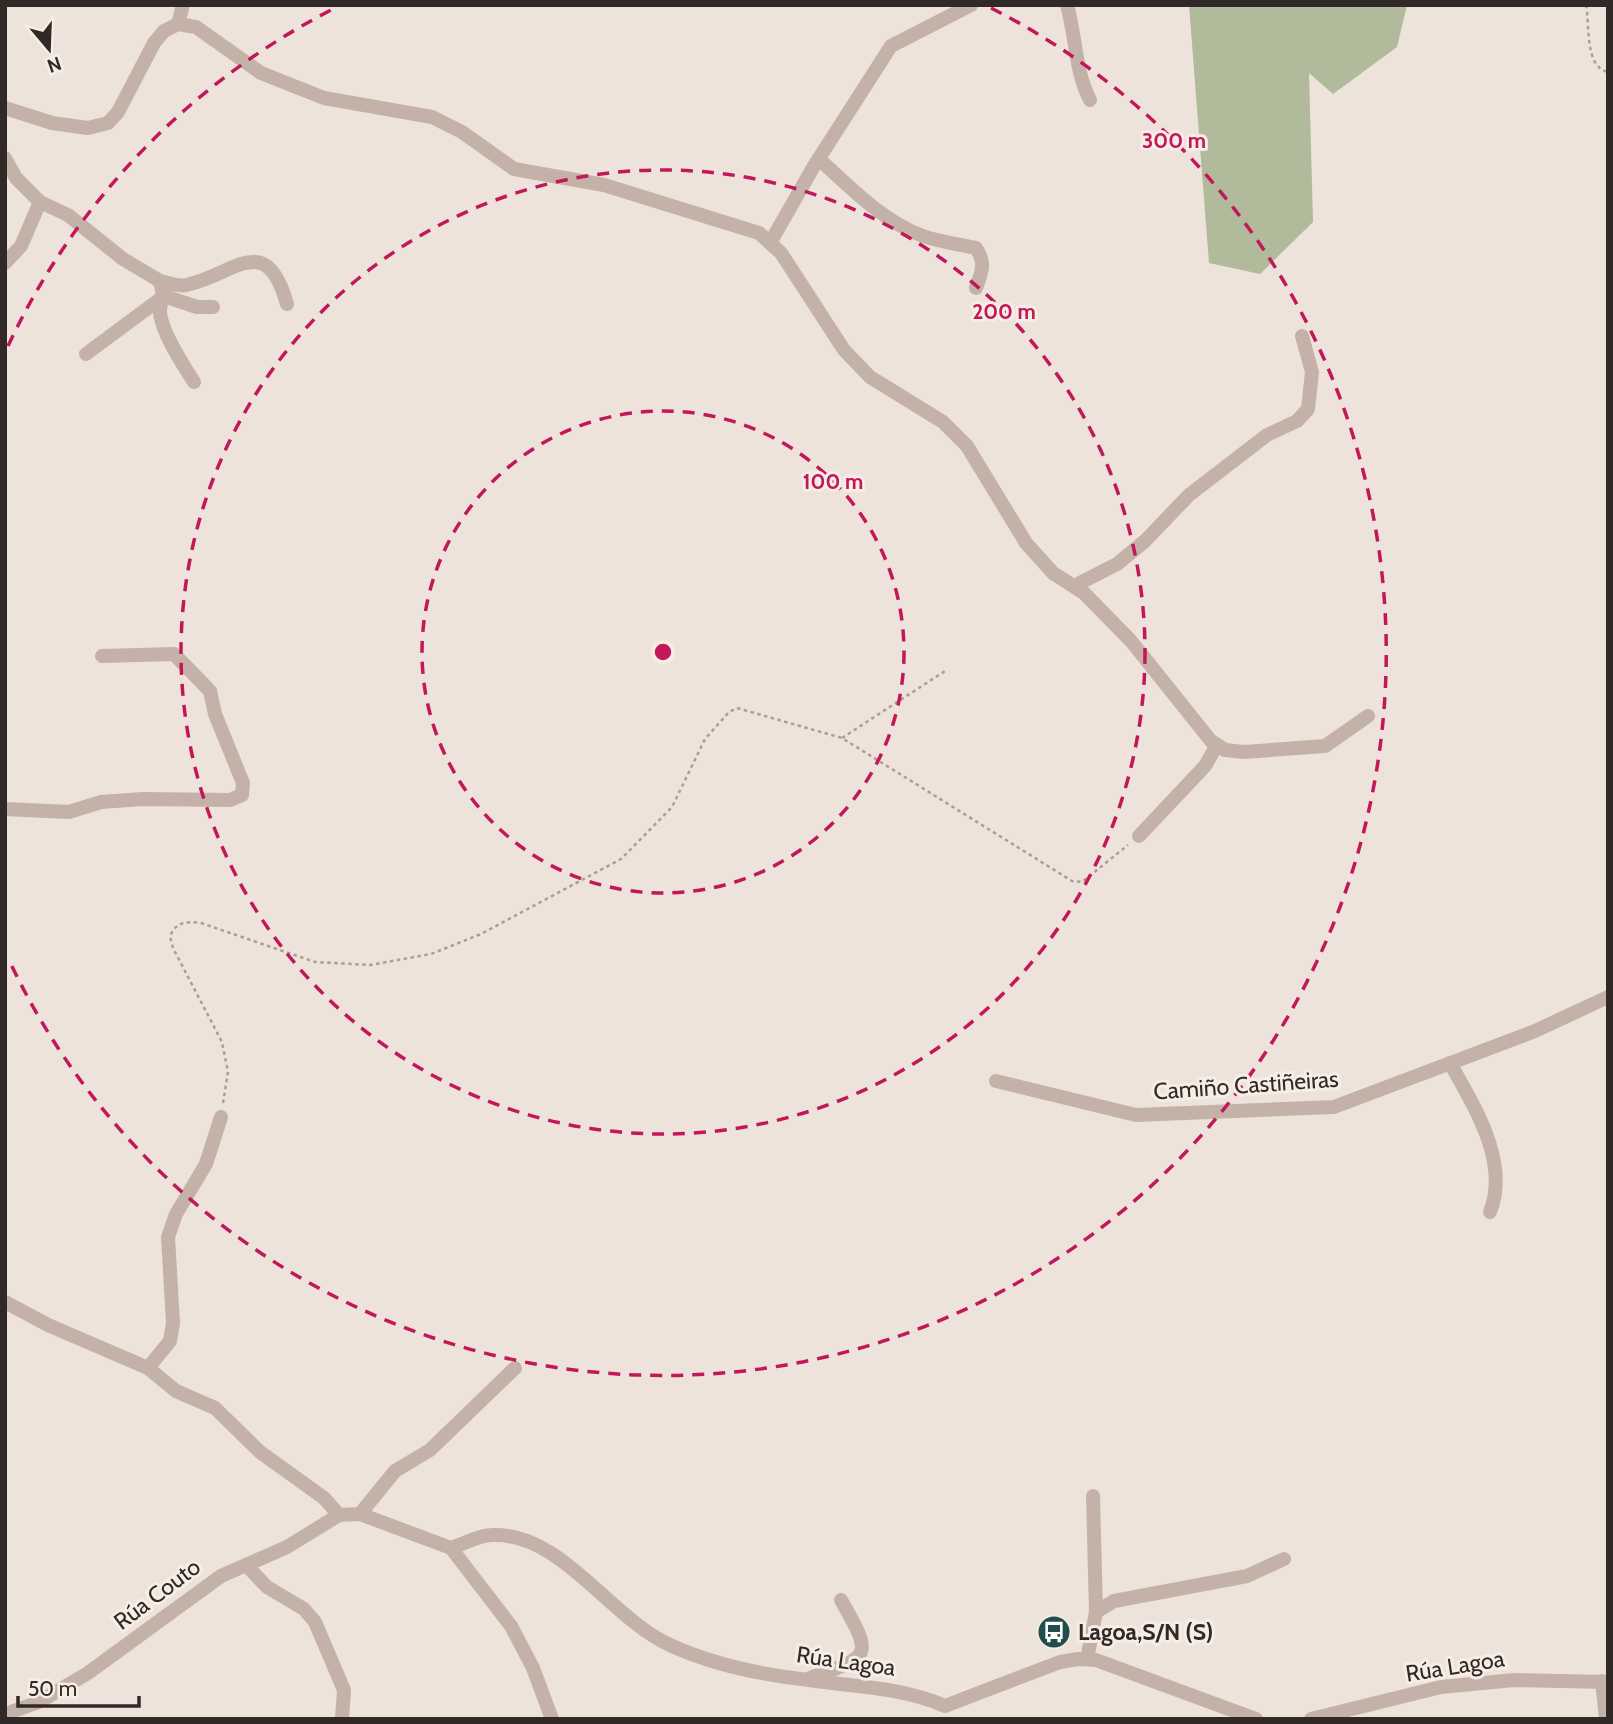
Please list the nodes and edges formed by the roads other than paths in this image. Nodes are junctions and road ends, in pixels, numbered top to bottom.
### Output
1 (183, 5) edge
2 (971, 5) edge
3 (1067, 5) edge
4 (178, 24) junction
5 (1090, 100) dead end
6 (5, 108) edge
7 (5, 158) edge
8 (819, 159) junction
9 (40, 202) junction
10 (770, 243) junction
11 (5, 263) edge
12 (160, 281) junction
13 (976, 288) dead end
14 (164, 296) junction
15 (287, 304) dead end
16 (213, 307) dead end
17 (1302, 336) dead end
18 (86, 354) dead end
19 (194, 382) dead end
20 (1074, 586) junction
21 (102, 656) dead end
22 (1368, 716) dead end
23 (1217, 745) junction
24 (5, 809) edge
25 (1139, 836) road end
26 (1608, 997) edge
27 (1450, 1063) junction
28 (996, 1081) dead end
29 (221, 1117) road end
30 (1490, 1212) dead end
31 (5, 1302) edge
32 (148, 1368) junction
33 (515, 1368) dead end
34 (1093, 1496) dead end
35 (360, 1514) junction
36 (339, 1515) junction
37 (452, 1548) junction
38 (1284, 1559) dead end
39 (246, 1565) junction
40 (841, 1600) dead end
41 (1096, 1612) junction
42 (1087, 1659) junction
43 (805, 1680) junction
44 (1605, 1681) edge
45 (945, 1712) edge
46 (5, 1714) edge
47 (342, 1719) edge
48 (552, 1719) edge
49 (1256, 1719) edge
50 (1311, 1719) edge
51 (1606, 1719) edge

1 - 4 street
2 - 8 street
3 - 5 street
4 - 6 street
4 - 10 street
7 - 9 street
8 - 10 street
8 - 13 street
9 - 11 street
9 - 12 street
10 - 20 street
12 - 14 street
12 - 15 street
14 - 16 street
14 - 18 street
14 - 19 street
17 - 20 street
20 - 23 street
21 - 24 street
22 - 23 street
23 - 25 street
26 - 27 street, Camiño Castiñeiras
27 - 28 street, Camiño Castiñeiras
27 - 30 street
29 - 32 street
31 - 32 street
32 - 36 street
33 - 35 street
34 - 41 street
35 - 36 street
35 - 37 street
36 - 39 street, Rúa Couto
37 - 43 street, Rúa Lagoa
37 - 48 street
38 - 41 street
39 - 46 street, Rúa Couto
39 - 47 street
40 - 43 street
41 - 42 street
42 - 45 street, Rúa Lagoa
42 - 49 street, Rúa Lagoa
43 - 45 street, Rúa Lagoa
44 - 50 street, Rúa Lagoa
44 - 51 street

